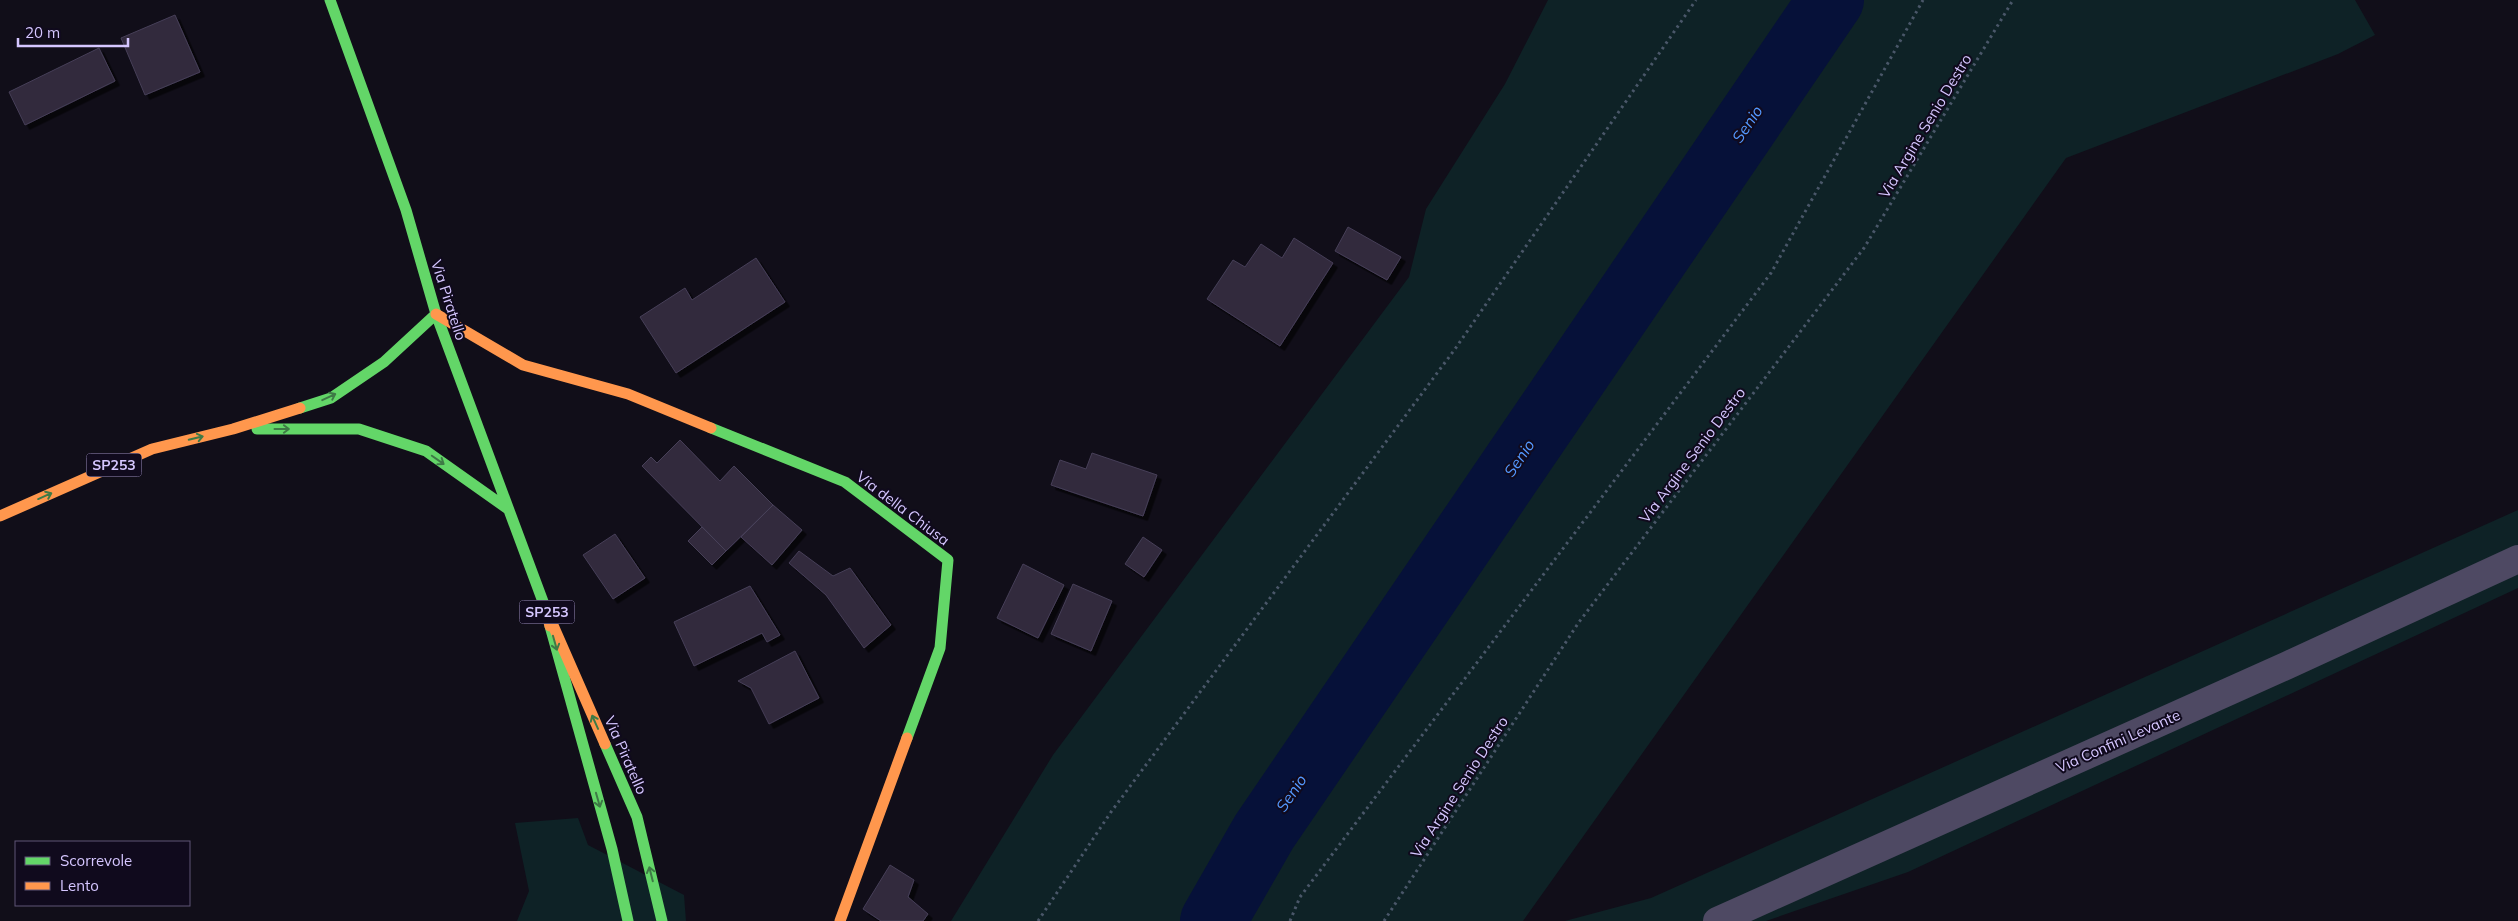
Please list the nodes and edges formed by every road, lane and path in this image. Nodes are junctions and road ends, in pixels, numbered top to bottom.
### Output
1 (330, 0) edge
2 (1696, 0) edge
3 (1923, 0) edge
4 (2013, 0) edge
5 (436, 314) junction
6 (233, 429) junction
7 (508, 509) junction
8 (0, 516) edge
9 (2518, 559) edge
10 (545, 607) junction
11 (628, 921) edge
12 (662, 921) edge
13 (840, 921) edge
14 (1038, 921) edge
15 (1290, 921) edge
16 (1384, 921) edge
17 (1716, 921) edge

1 - 5 main road, Via Piratello
2 - 14 path
3 - 15 path
4 - 16 path, Via Argine Senio Destro
6 -> 5 main road, SP253
5 - 7 main road, Via Piratello / SP253
5 - 13 main road, Via della Chiusa
6 -> 7 main road, SP253
8 -> 6 main road, SP253
7 - 10 main road, Via Piratello / SP253
9 - 17 street, Via Confini Levante
10 -> 11 main road, Via Piratello / SP253
12 -> 10 main road, Via Piratello / SP253

